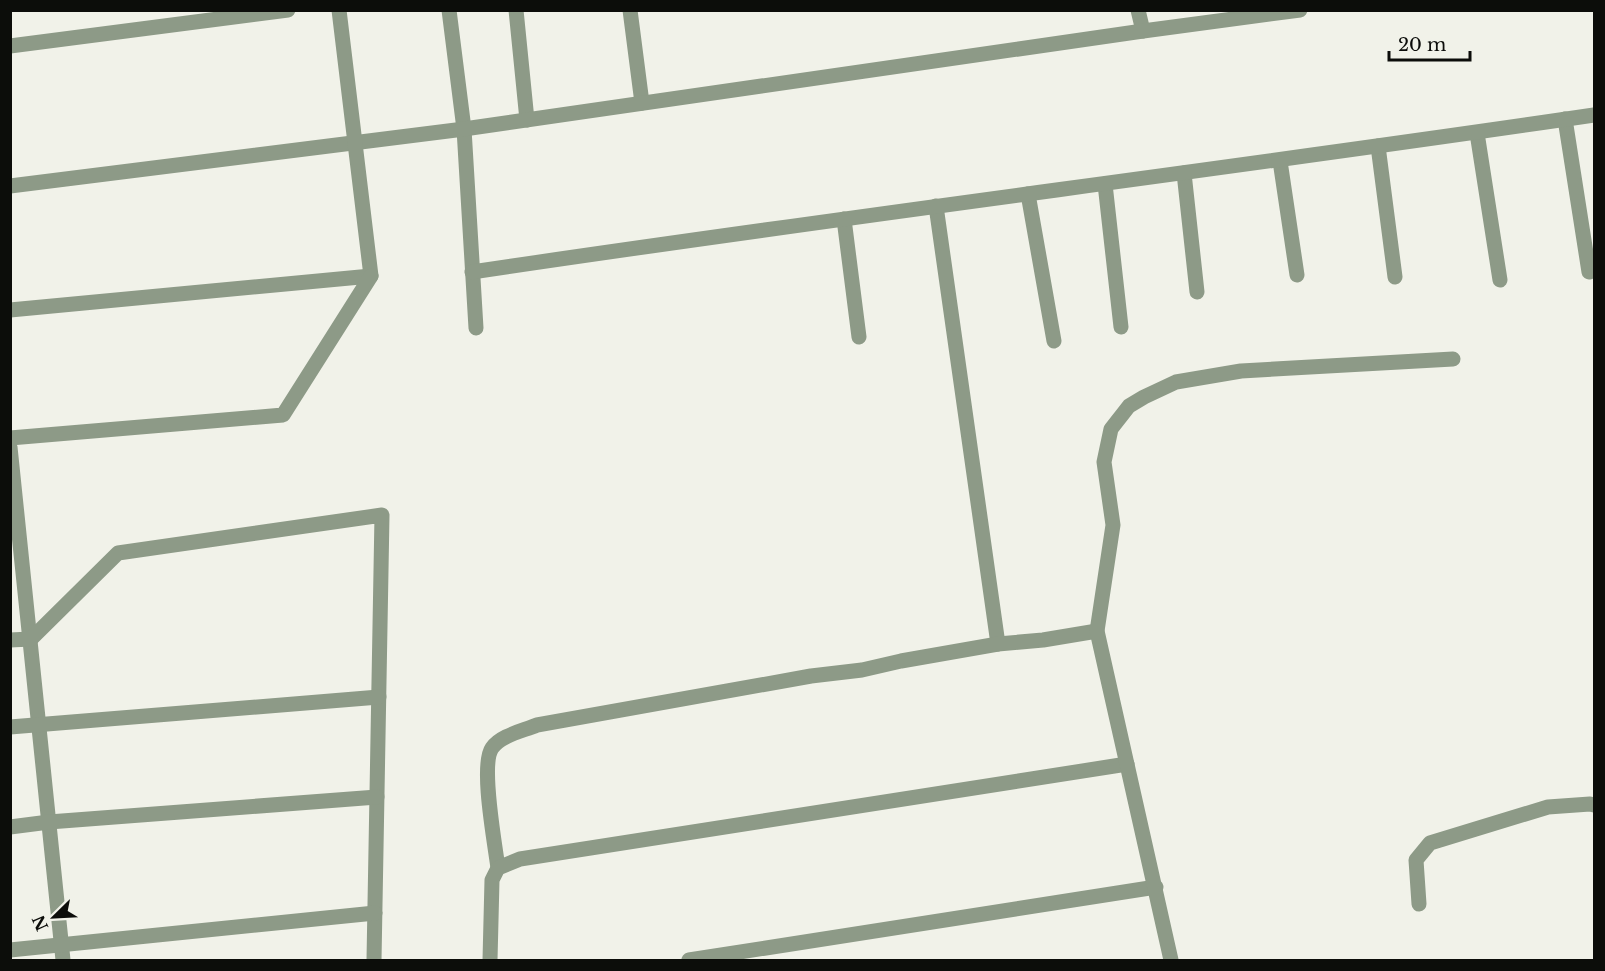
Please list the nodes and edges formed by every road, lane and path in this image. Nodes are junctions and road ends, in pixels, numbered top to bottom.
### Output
1 (288, 10) edge
2 (339, 10) edge
3 (450, 10) edge
4 (516, 10) edge
5 (630, 10) edge
6 (1138, 10) edge
7 (1300, 10) edge
8 (1143, 31) junction
9 (10, 46) edge
10 (642, 103) junction
11 (1594, 115) edge
12 (1565, 119) junction
13 (527, 120) junction
14 (464, 129) junction
15 (1477, 133) junction
16 (355, 144) junction
17 (1378, 146) junction
18 (1280, 161) junction
19 (1184, 174) junction
20 (1105, 184) junction
21 (10, 186) edge
22 (1028, 194) junction
23 (936, 206) junction
24 (844, 219) junction
25 (472, 272) junction
26 (1589, 272) dead end
27 (1297, 275) dead end
28 (371, 276) junction
29 (1395, 277) dead end
30 (1500, 280) dead end
31 (1197, 292) dead end
32 (10, 310) edge
33 (1121, 327) dead end
34 (476, 328) dead end
35 (858, 337) dead end
36 (1054, 341) dead end
37 (1453, 359) dead end
38 (10, 438) edge
39 (10, 447) edge
40 (15, 526) edge
41 (1097, 631) junction
42 (31, 639) junction
43 (10, 640) edge
44 (998, 644) junction
45 (379, 698) junction
46 (39, 724) junction
47 (10, 726) edge
48 (1127, 764) junction
49 (377, 797) junction
50 (1594, 805) edge
51 (49, 822) junction
52 (10, 827) edge
53 (498, 868) junction
54 (1156, 888) junction
55 (1419, 904) dead end
56 (375, 913) junction
57 (10, 950) edge
58 (62, 953) edge
59 (374, 960) edge
60 (490, 960) edge
61 (689, 960) edge
62 (1171, 960) edge

1 - 9 street
2 - 16 street
3 - 14 street
4 - 13 street
5 - 10 street
6 - 8 street
7 - 8 street
8 - 10 street
10 - 13 street
11 - 12 street
12 - 15 street
12 - 26 street
13 - 14 street
14 - 16 street
14 - 25 street
15 - 17 street
15 - 30 street
16 - 21 street
16 - 28 street
17 - 18 street
17 - 29 street
18 - 19 street
18 - 27 street
19 - 20 street
19 - 31 street
20 - 22 street
20 - 33 street
22 - 23 street
22 - 36 street
23 - 24 street
23 - 44 street
24 - 25 street
24 - 35 street
25 - 34 street
28 - 32 street
28 - 38 street
37 - 41 street
39 - 40 street
40 - 42 street
41 - 44 street
41 - 48 street
42 - 43 street
42 - 45 street
42 - 46 street
44 - 53 street
45 - 46 street
45 - 49 street
46 - 47 street
46 - 51 street
48 - 53 street
48 - 54 street
49 - 51 street
49 - 56 street
50 - 55 street
51 - 52 street
51 - 58 street
53 - 60 street
54 - 61 street
54 - 62 street
56 - 58 street
56 - 59 street
57 - 58 street

